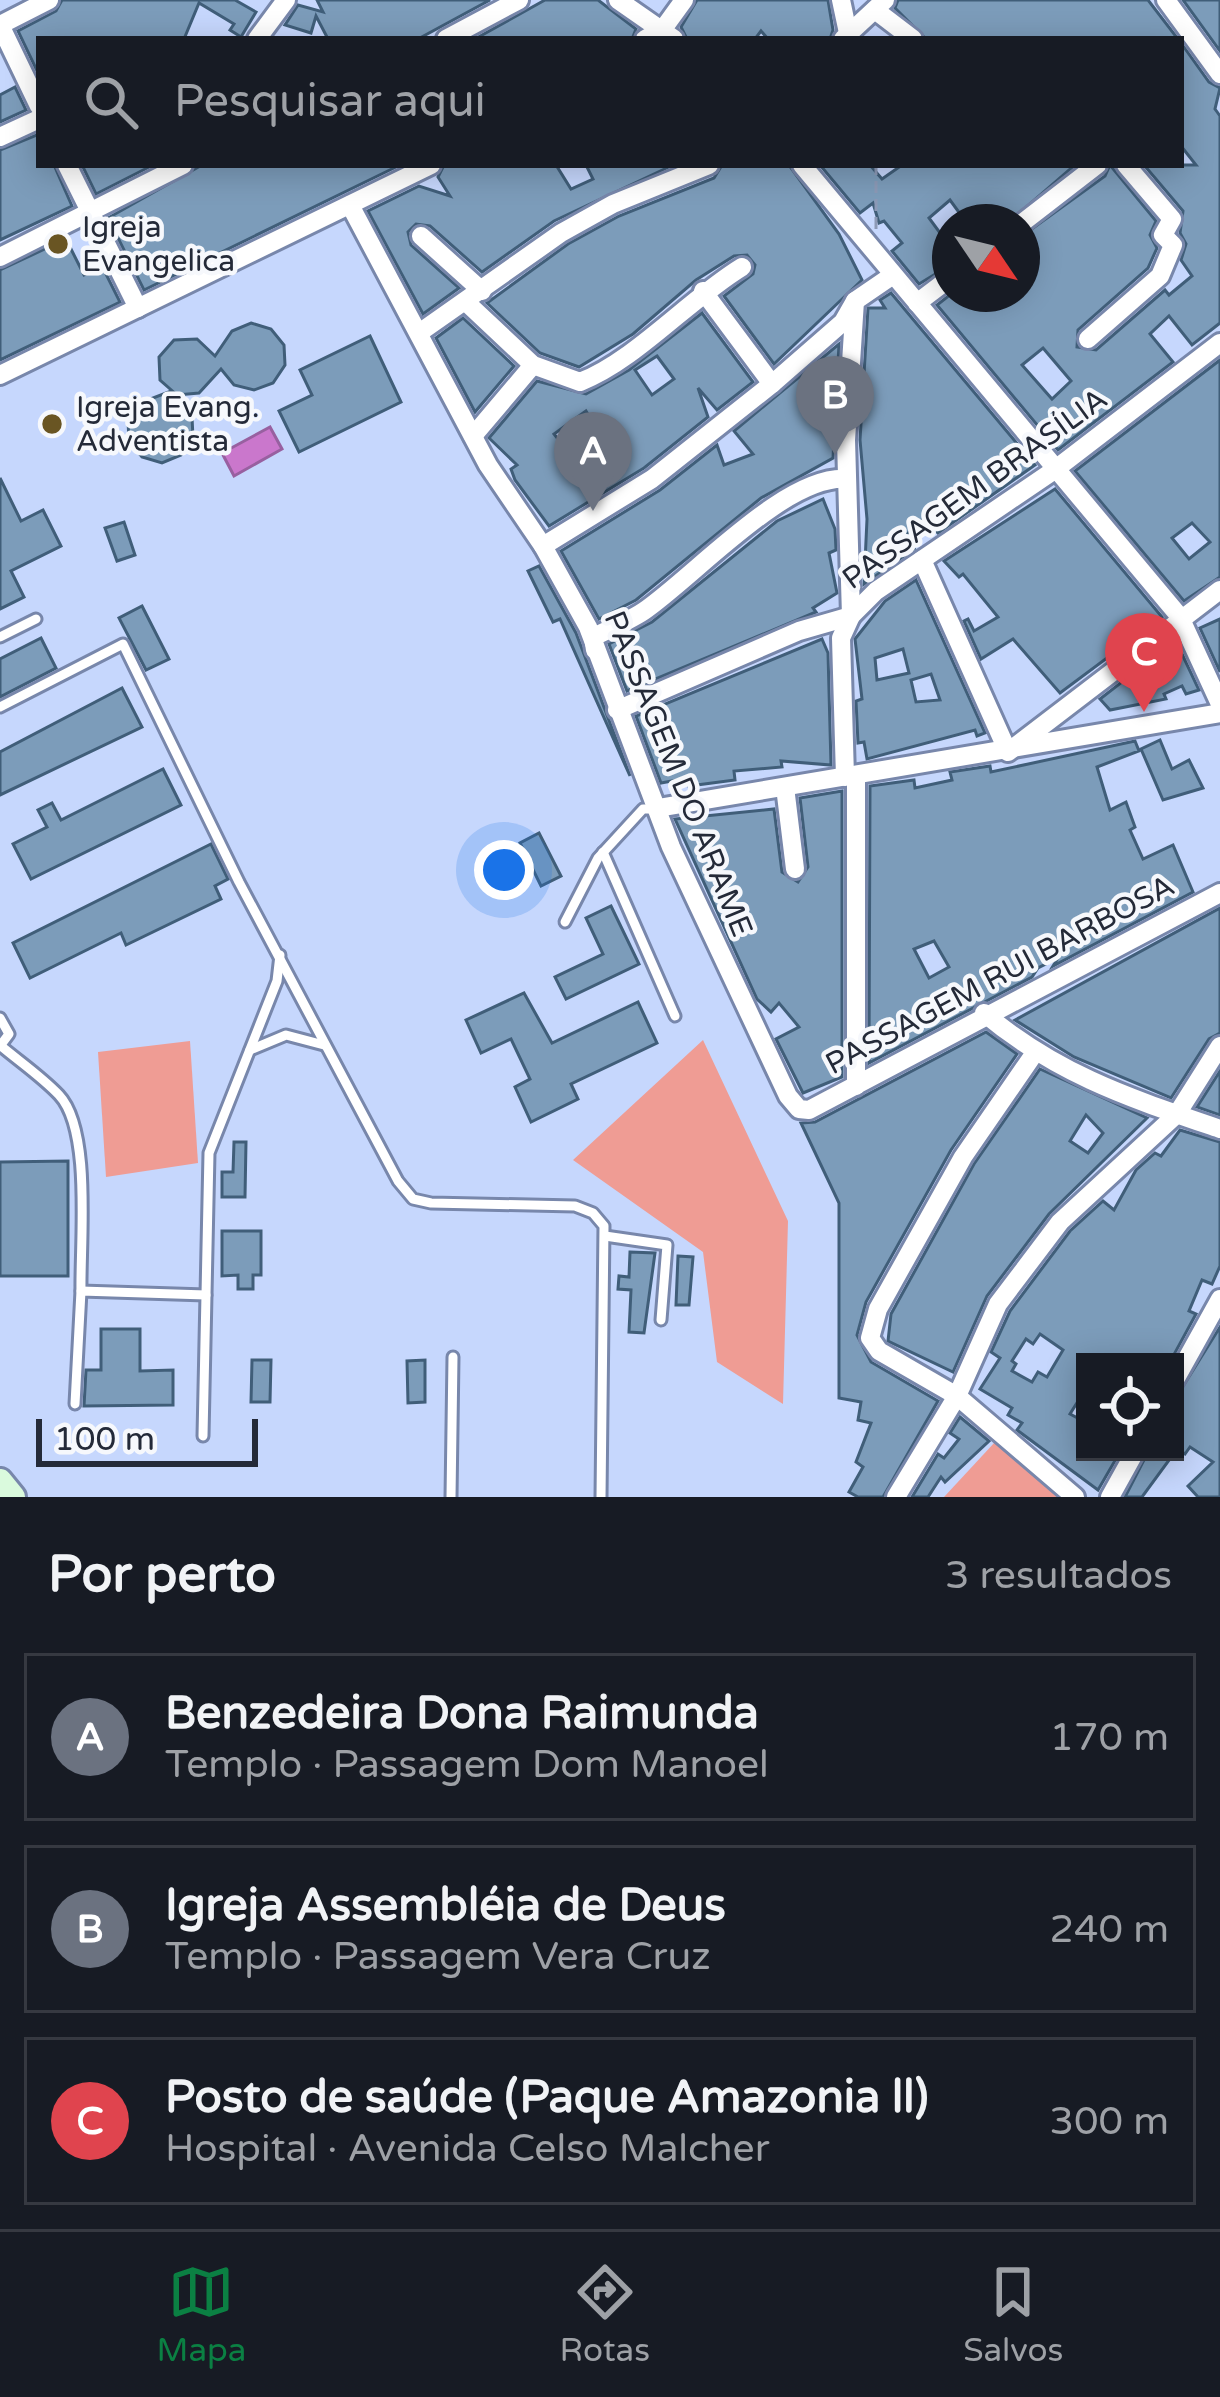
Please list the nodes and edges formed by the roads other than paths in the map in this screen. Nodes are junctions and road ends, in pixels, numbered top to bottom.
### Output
1 (49, 0) edge
2 (286, 0) edge
3 (519, 0) edge
4 (618, 0) edge
5 (684, 0) edge
6 (842, 0) edge
7 (1166, 0) edge
8 (880, 5) edge
9 (0, 25) edge
10 (259, 36) edge
11 (452, 36) edge
12 (660, 36) edge
13 (845, 36) edge
14 (911, 36) edge
15 (1220, 74) edge
16 (36, 100) edge
17 (36, 120) edge
18 (0, 137) edge
19 (68, 168) edge
20 (176, 168) edge
21 (425, 168) edge
22 (702, 168) edge
23 (805, 168) edge
24 (1129, 168) edge
25 (1074, 172) edge
26 (350, 205) junction
27 (1040, 205) edge
28 (90, 213) junction
29 (421, 236) dead end
30 (0, 257) edge
31 (742, 267) dead end
32 (893, 275) junction
33 (704, 290) junction
34 (932, 292) edge
35 (474, 297) junction
36 (855, 302) junction
37 (917, 303) junction
38 (137, 308) junction
39 (419, 333) junction
40 (1088, 339) dead end
41 (1220, 343) edge
42 (533, 365) junction
43 (0, 375) edge
44 (772, 384) junction
45 (473, 436) junction
46 (1053, 471) junction
47 (848, 479) junction
48 (543, 546) junction
49 (922, 560) junction
50 (1220, 590) edge
51 (851, 616) junction
52 (1180, 617) junction
53 (36, 619) dead end
54 (0, 637) edge
55 (595, 650) junction
56 (0, 707) edge
57 (1220, 708) edge
58 (617, 710) junction
59 (1008, 752) junction
60 (850, 776) junction
61 (784, 787) junction
62 (658, 808) junction
63 (603, 852) junction
64 (795, 869) dead end
65 (239, 881) junction
66 (225, 889) dead end
67 (1220, 892) edge
68 (565, 922) dead end
69 (280, 955) junction
70 (985, 1013) junction
71 (675, 1016) dead end
72 (0, 1018) edge
73 (0, 1046) edge
74 (326, 1046) junction
75 (1220, 1046) edge
76 (250, 1050) junction
77 (1034, 1054) junction
78 (856, 1086) junction
79 (809, 1110) joint
80 (1177, 1114) junction
81 (1220, 1129) edge
82 (605, 1236) junction
83 (81, 1291) junction
84 (206, 1295) junction
85 (1220, 1299) edge
86 (662, 1320) dead end
87 (454, 1357) dead end
88 (1184, 1364) edge
89 (957, 1396) junction
90 (75, 1404) dead end
91 (203, 1436) dead end
92 (1130, 1461) edge
93 (0, 1480) edge
94 (13, 1497) edge
95 (451, 1497) edge
96 (602, 1497) edge
97 (896, 1497) edge
98 (1075, 1497) edge
99 (1110, 1497) edge

1 - 9 street
2 - 10 street
3 - 11 street
4 - 12 street
5 - 12 street
6 - 13 street
7 - 15 street
8 - 13 street
8 - 14 street
9 - 16 street
17 - 18 street
19 - 28 street
20 - 28 street
21 - 26 street
22 - 35 street
23 - 32 street
24 - 40 street
25 - 27 street
26 - 38 street
26 - 39 street, PASSAGEM DO ARAME
28 - 30 street
28 - 38 street
29 - 35 street
31 - 33 street
32 - 36 street
32 - 37 street
33 - 42 street
33 - 44 street
34 - 37 street
35 - 39 street
35 - 42 street
36 - 44 street
36 - 47 street
37 - 46 street
38 - 43 street
39 - 45 street, PASSAGEM DO ARAME
41 - 46 street, PASSAGEM BRASÍLIA
42 - 45 street
44 - 48 street
45 - 48 street, PASSAGEM DO ARAME
46 - 49 street, PASSAGEM BRASÍLIA
46 - 52 street
47 - 51 street
47 - 55 street
48 - 55 street, PASSAGEM DO ARAME
49 - 51 street, PASSAGEM BRASÍLIA
49 - 59 street
50 - 52 street
51 - 58 street, PASSAGEM BRASÍLIA
51 - 60 street
52 - 57 street
52 - 59 street
53 - 54 lane
55 - 58 street, PASSAGEM DO ARAME
56 - 65 lane
57 - 59 street
58 - 62 street, PASSAGEM DO ARAME
59 - 60 street
60 - 61 street
60 - 78 street
61 - 62 street
61 - 64 street
62 - 63 lane
62 - 79 street, PASSAGEM DO ARAME
63 - 68 lane
63 - 71 lane
65 - 66 lane
65 - 69 lane
67 - 70 street, PASSAGEM RUI BARBOSA
69 - 74 lane
69 - 76 lane
70 - 77 street
70 - 78 street, PASSAGEM RUI BARBOSA
72 - 73 lane
73 - 83 lane
74 - 76 lane
74 - 82 lane
75 - 80 street
76 - 84 lane
77 - 80 street
77 - 89 street
78 - 79 street, PASSAGEM RUI BARBOSA
80 - 81 street
80 - 89 street
82 - 86 lane
82 - 96 lane
83 - 84 lane
83 - 90 lane
84 - 91 lane
85 - 88 street
87 - 95 lane
89 - 97 street
89 - 98 street
92 - 99 street
93 - 94 main road

